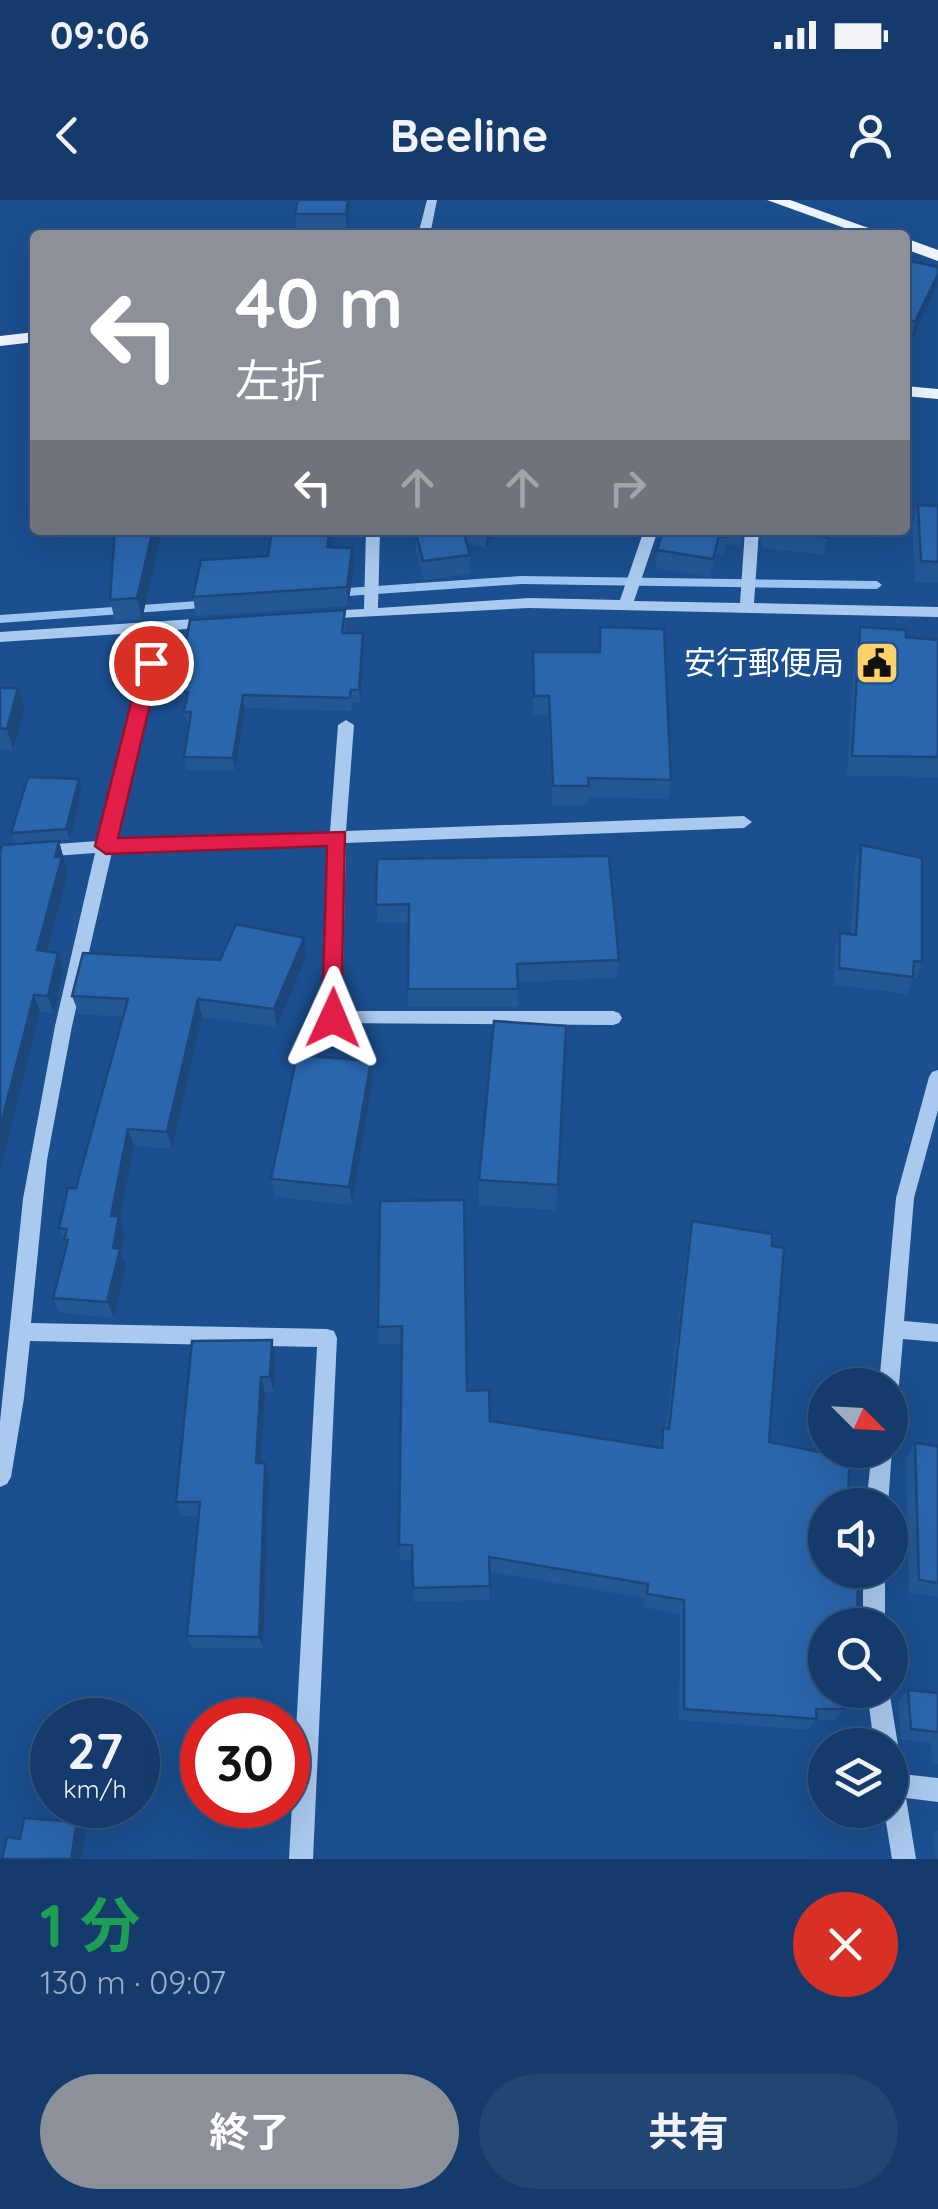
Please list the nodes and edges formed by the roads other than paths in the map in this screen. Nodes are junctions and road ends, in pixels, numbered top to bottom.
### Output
1 (432, 200) edge
2 (775, 200) edge
3 (425, 230) edge
4 (865, 230) edge
5 (910, 246) edge
6 (938, 256) edge
7 (30, 338) edge
8 (0, 340) edge
9 (910, 391) edge
10 (938, 394) edge
11 (373, 535) edge
12 (649, 535) edge
13 (752, 535) edge
14 (626, 603) junction
15 (746, 607) junction
16 (371, 609) junction
17 (938, 612) edge
18 (314, 616) edge
19 (217, 622) edge
20 (160, 626) junction
21 (0, 636) edge
22 (346, 724) dead end
23 (744, 822) dead end
24 (338, 838) junction
25 (106, 846) junction
26 (0, 854) edge
27 (612, 1018) dead end
28 (938, 1078) edge
29 (894, 1330) junction
30 (24, 1332) junction
31 (938, 1332) edge
32 (890, 1368) edge
33 (4, 1443) edge
34 (0, 1477) edge
35 (908, 1782) edge
36 (938, 1790) edge
37 (899, 1828) edge
38 (302, 1859) edge
39 (904, 1859) edge

1 - 3 street
2 - 4 main road
5 - 6 main road
7 - 8 main road
9 - 10 main road
11 - 16 street
12 - 14 street
13 - 15 street
14 - 15 street
14 - 16 street
15 - 17 street
16 - 18 street
19 - 20 street
20 - 21 street
20 - 25 street
22 - 24 street
23 - 24 street
24 - 25 street
24 - 27 street
25 - 26 street
25 - 30 street
28 - 29 street
29 - 31 street
29 - 32 street
30 - 33 street
30 - 38 street
33 - 34 street
35 - 36 street
37 - 39 street

